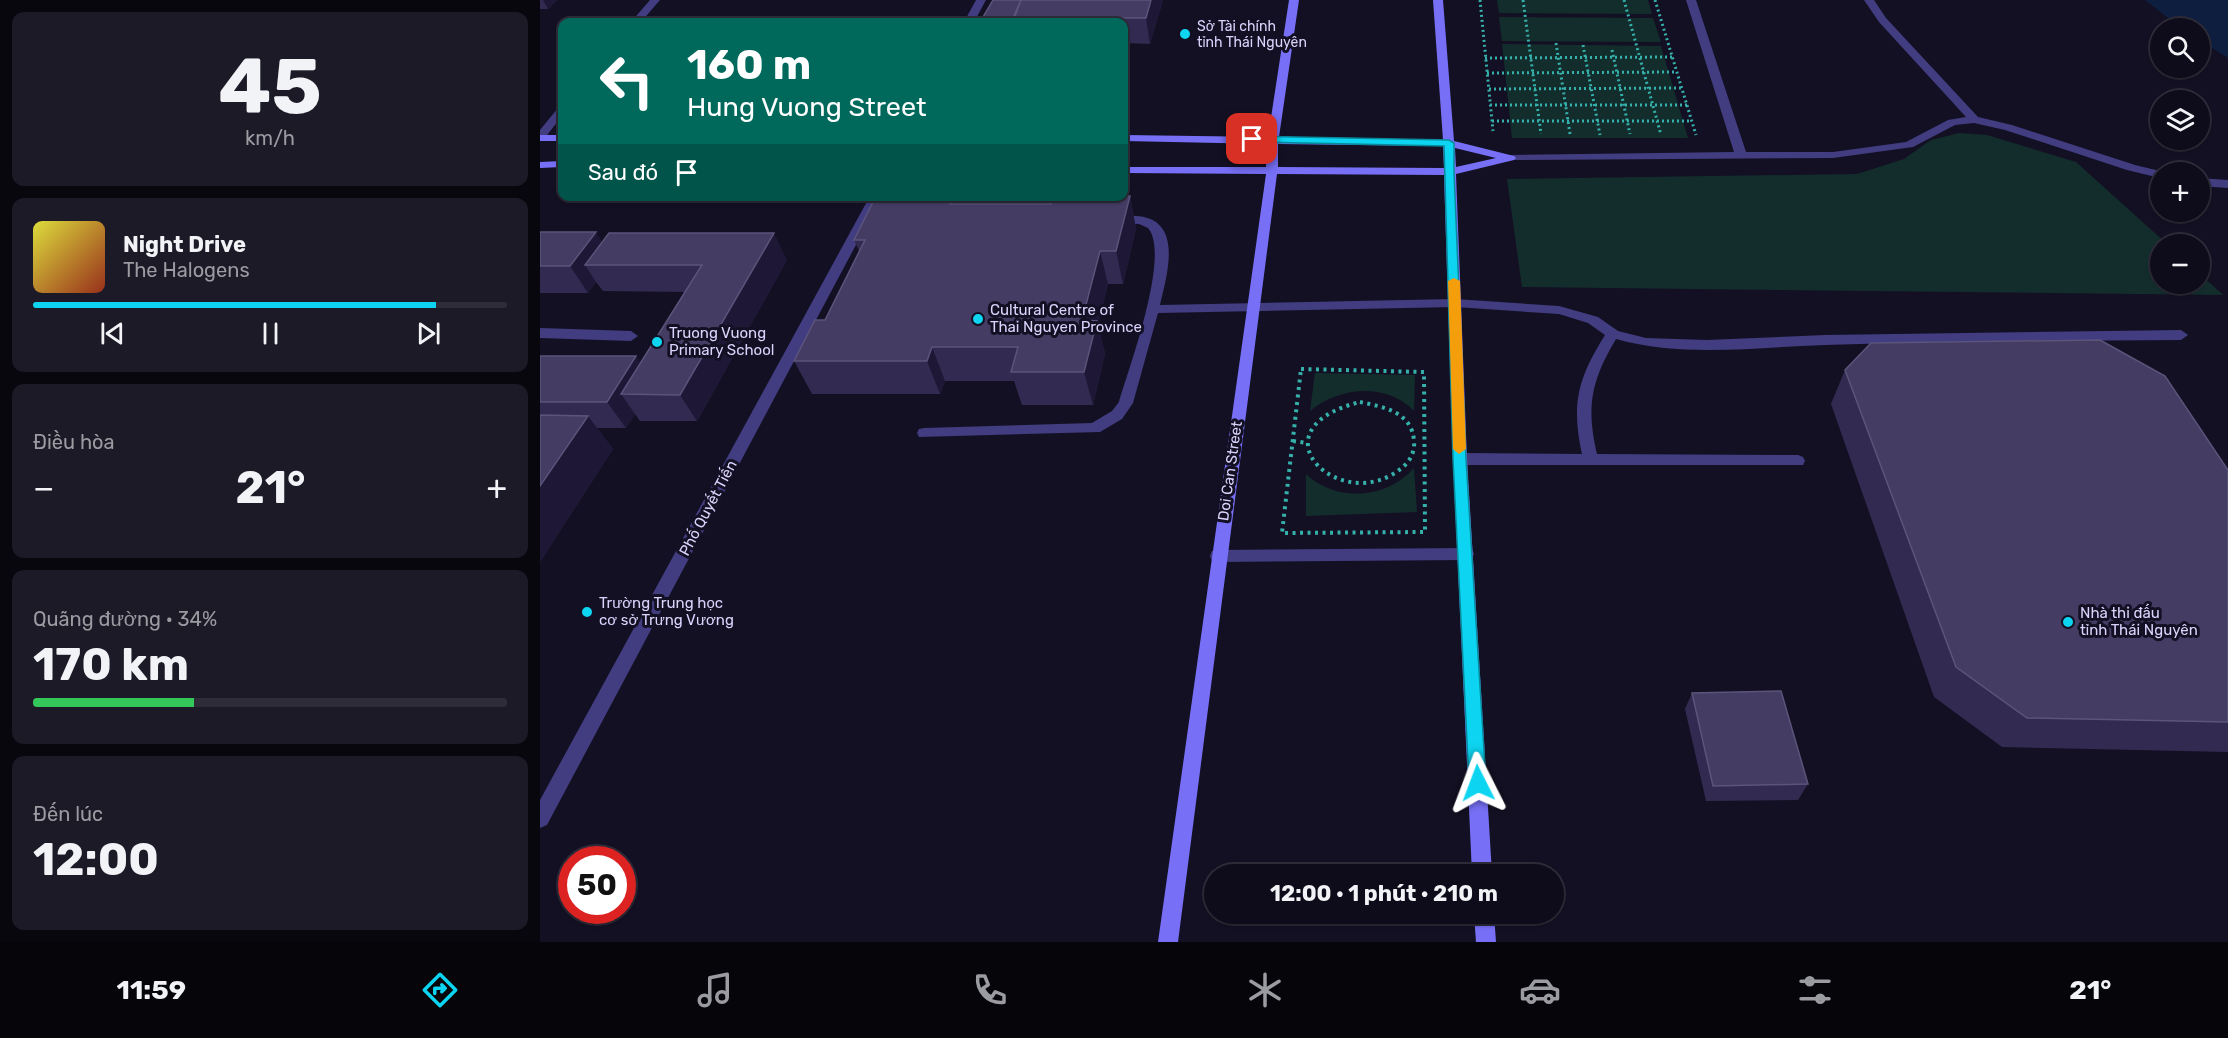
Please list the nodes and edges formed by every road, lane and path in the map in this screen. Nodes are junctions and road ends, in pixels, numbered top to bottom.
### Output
1 (655, 0) edge
2 (981, 0) edge
3 (1294, 0) edge
4 (1438, 0) edge
5 (1480, 0) edge
6 (1523, 0) edge
7 (1624, 0) edge
8 (1655, 0) edge
9 (1690, 0) edge
10 (1869, 0) edge
11 (639, 18) edge
12 (971, 18) edge
13 (1556, 43) dead end
14 (1583, 45) dead end
15 (1612, 50) dead end
16 (1672, 57) junction
17 (1485, 58) junction
18 (1531, 58) junction
19 (1558, 58) junction
20 (1586, 58) junction
21 (1614, 58) junction
22 (1640, 58) junction
23 (1644, 72) junction
24 (1677, 72) junction
25 (1533, 73) junction
26 (1561, 73) junction
27 (1588, 73) junction
28 (1617, 73) junction
29 (1487, 74) junction
30 (1620, 88) junction
31 (1648, 88) junction
32 (1681, 88) junction
33 (1489, 89) junction
34 (1535, 89) junction
35 (1563, 89) junction
36 (1591, 89) junction
37 (1537, 104) junction
38 (1566, 104) junction
39 (1490, 105) junction
40 (1594, 105) junction
41 (1624, 105) junction
42 (1653, 105) junction
43 (1688, 105) junction
44 (558, 115) edge
45 (1974, 120) junction
46 (1492, 121) junction
47 (1539, 121) junction
48 (1568, 121) junction
49 (1598, 121) junction
50 (1627, 121) junction
51 (1657, 121) junction
52 (1692, 122) junction
53 (1493, 136) dead end
54 (540, 137) edge
55 (558, 138) edge
56 (1128, 138) edge
57 (1542, 138) dead end
58 (1273, 139) junction
59 (1696, 140) dead end
60 (1449, 143) junction
61 (1572, 144) dead end
62 (1602, 144) dead end
63 (1632, 144) dead end
64 (1664, 144) dead end
65 (1741, 156) junction
66 (1510, 158) junction
67 (558, 164) edge
68 (540, 165) edge
69 (1128, 170) edge
70 (1272, 172) junction
71 (1448, 172) junction
72 (2150, 173) edge
73 (2210, 183) edge
74 (2228, 184) edge
75 (873, 201) edge
76 (1104, 219) edge
77 (1455, 303) junction
78 (1253, 307) junction
79 (1153, 309) junction
80 (540, 333) edge
81 (1613, 334) junction
82 (2181, 335) dead end
83 (632, 336) dead end
84 (924, 433) dead end
85 (1416, 439) junction
86 (1293, 441) junction
87 (1425, 442) junction
88 (1307, 443) junction
89 (1460, 459) junction
90 (1591, 459) junction
91 (1798, 461) dead end
92 (1466, 554) junction
93 (1218, 556) junction
94 (540, 819) edge
95 (1482, 864) edge
96 (1485, 924) edge
97 (1168, 942) edge
98 (1486, 942) edge

1 - 11 street
2 - 12 street
3 - 58 main road, Doi Can Street
4 - 60 main road
5 - 17 path
6 - 18 path
7 - 22 path
8 - 16 path
9 - 65 street
10 - 45 street
13 - 19 path
14 - 20 path
15 - 21 path
16 - 22 path
16 - 24 path
17 - 18 path
17 - 29 path
18 - 19 path
18 - 25 path
19 - 20 path
19 - 26 path
20 - 21 path
20 - 27 path
21 - 22 path
21 - 28 path
22 - 23 path
23 - 24 path
23 - 28 path
23 - 31 path
24 - 32 path
25 - 26 path
25 - 29 path
25 - 34 path
26 - 27 path
26 - 35 path
27 - 28 path
27 - 36 path
28 - 30 path
29 - 33 path
30 - 31 path
30 - 36 path
30 - 41 path
31 - 32 path
31 - 42 path
32 - 43 path
33 - 34 path
33 - 39 path
34 - 35 path
34 - 37 path
35 - 36 path
35 - 38 path
36 - 40 path
37 - 38 path
37 - 39 path
37 - 47 path
38 - 40 path
38 - 48 path
39 - 46 path
40 - 41 path
40 - 49 path
41 - 42 path
41 - 50 path
42 - 43 path
42 - 51 path
43 - 52 path
44 - 54 street
45 - 65 street
45 - 72 street
46 - 47 path
46 - 53 path
47 - 48 path
47 - 57 path
48 - 49 path
48 - 61 path
49 - 50 path
49 - 62 path
50 - 51 path
50 - 63 path
51 - 52 path
51 - 64 path
52 - 59 path
54 - 55 main road
56 - 58 main road
58 - 60 main road
58 - 70 main road, Doi Can Street
60 - 66 main road
60 - 71 main road
65 - 66 street
66 - 71 main road
67 - 68 main road
69 - 70 main road
70 - 71 main road
70 - 78 main road, Doi Can Street
71 - 77 main road
73 - 74 street
75 - 94 street, Phố Quyết Tiến
76 - 79 street
77 - 78 street
77 - 81 street
77 - 89 main road
78 - 79 street
78 - 93 main road, Doi Can Street
79 - 84 street
80 - 83 street
81 - 82 street
81 - 90 street
85 - 87 path
85 - 88 path
85 - 88 path
86 - 87 path
86 - 87 path
86 - 88 path
89 - 90 street
89 - 92 main road
90 - 91 street
92 - 93 street
92 - 95 main road
93 - 97 main road, Doi Can Street
96 - 98 main road

